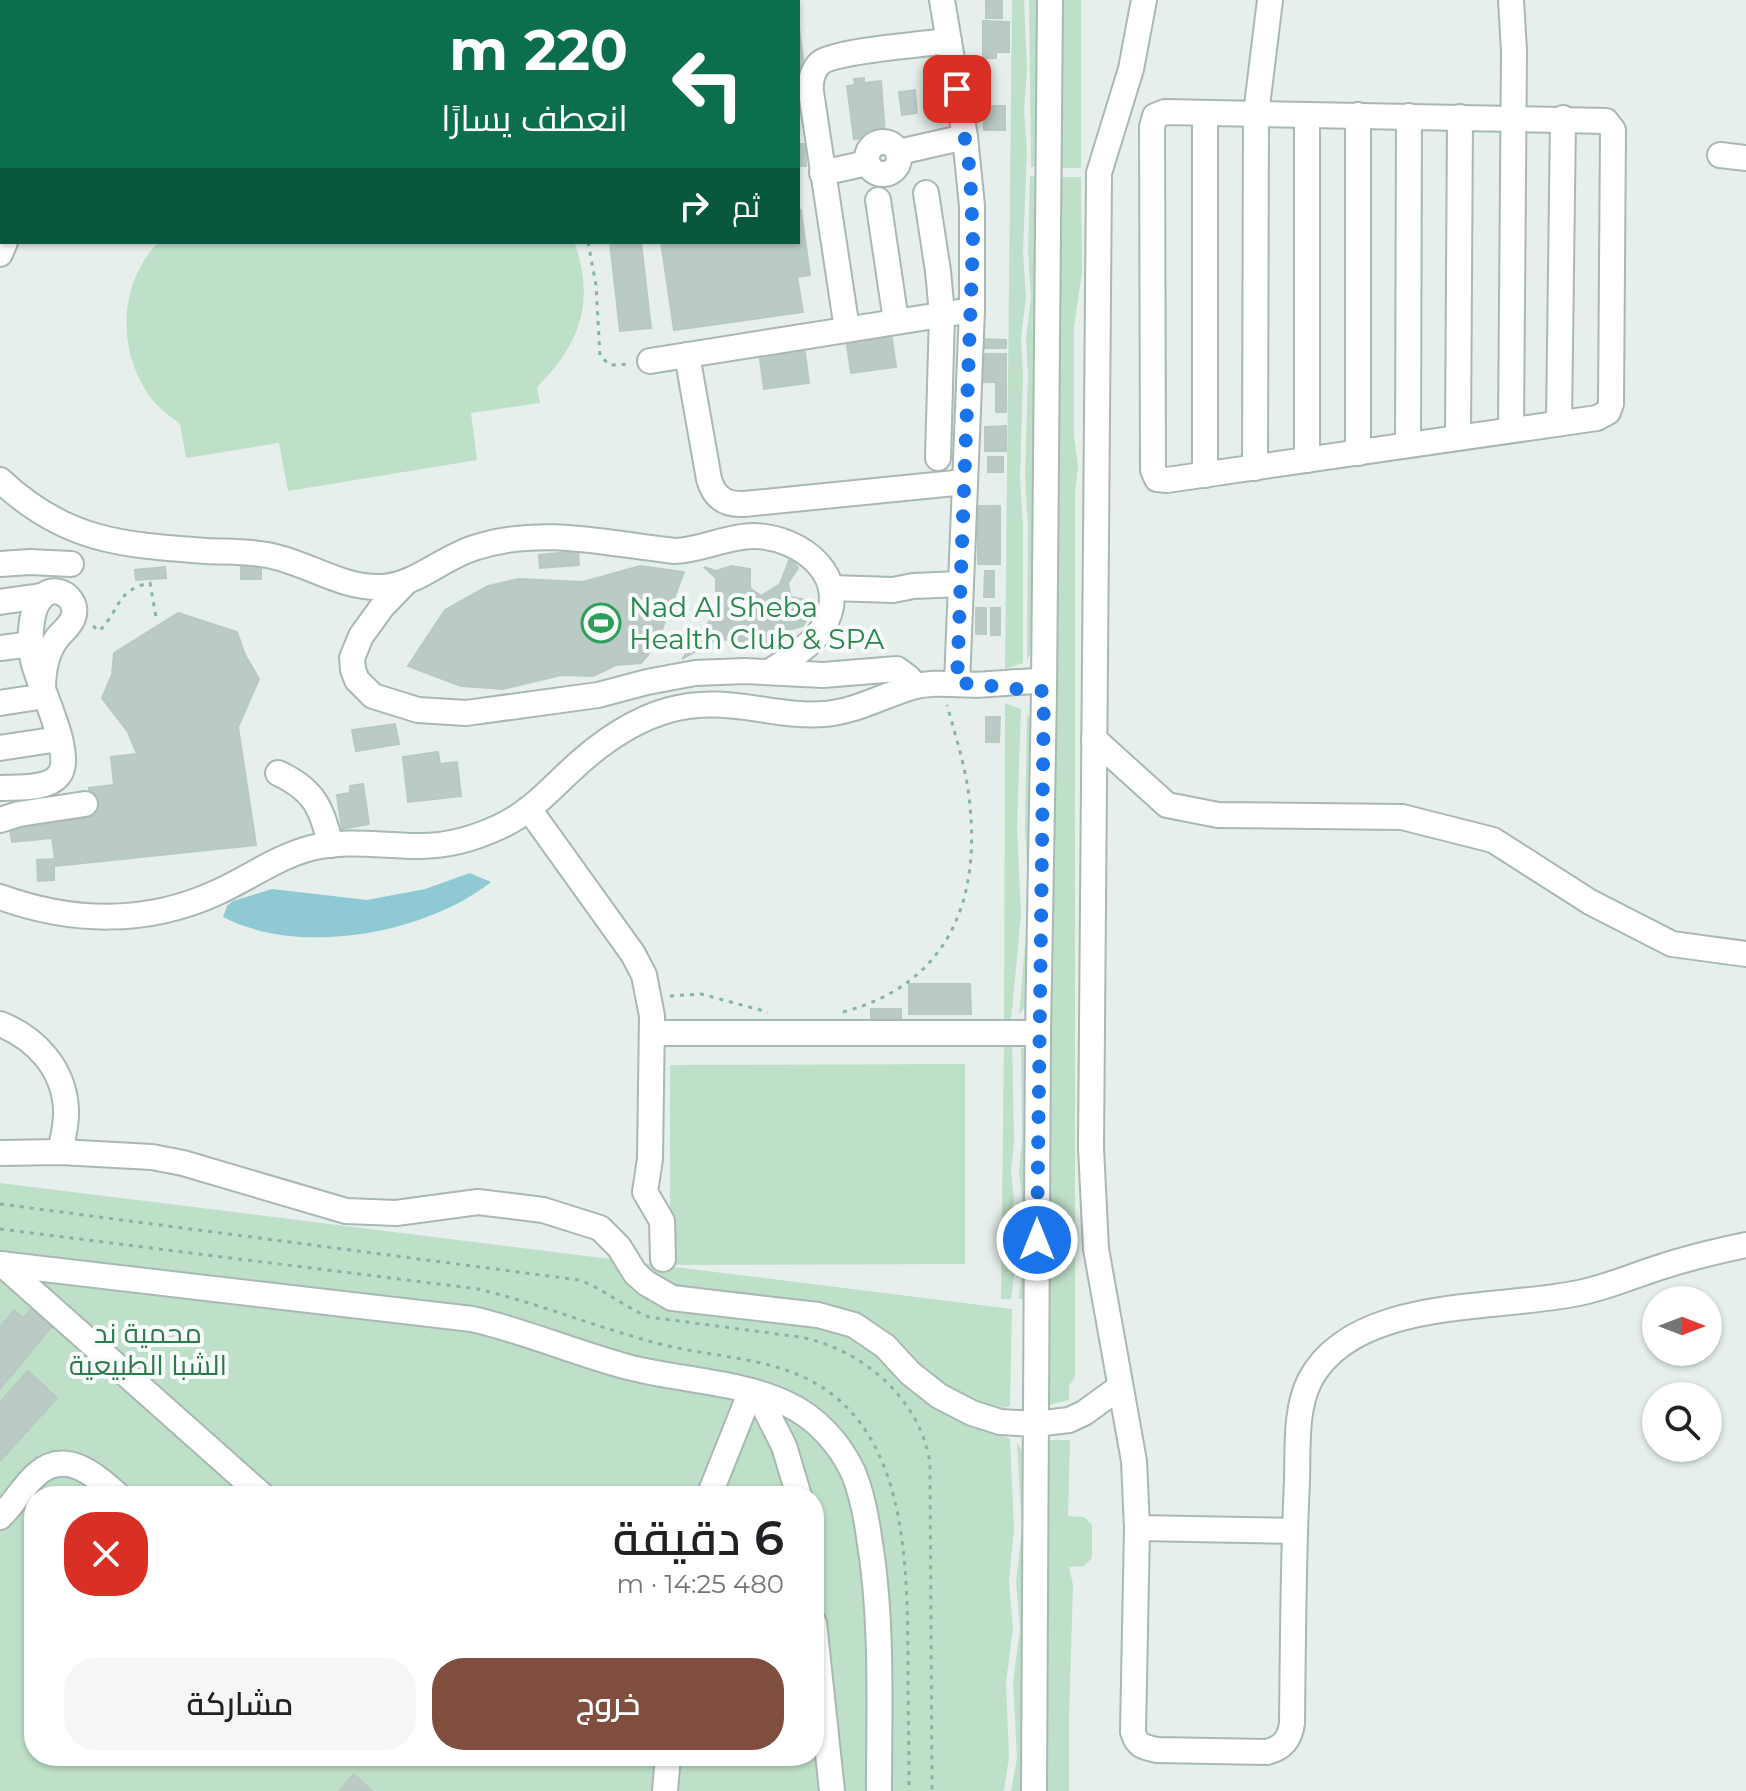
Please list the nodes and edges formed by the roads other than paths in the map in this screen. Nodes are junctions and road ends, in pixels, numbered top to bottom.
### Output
1 (942, 0) edge
2 (1050, 0) edge
3 (1144, 0) edge
4 (1270, 0) edge
5 (1511, 0) edge
6 (949, 41) junction
7 (1205, 113) junction
8 (1256, 114) junction
9 (1307, 115) junction
10 (1358, 115) junction
11 (1409, 116) junction
12 (1460, 117) junction
13 (1513, 118) junction
14 (1563, 118) junction
15 (965, 137) junction
16 (1720, 155) dead end
17 (1746, 158) edge
18 (822, 173) junction
19 (926, 193) dead end
20 (878, 200) dead end
21 (972, 310) junction
22 (942, 314) junction
23 (896, 321) junction
24 (847, 329) junction
25 (687, 355) junction
26 (650, 361) road end
27 (1559, 423) junction
28 (1511, 430) junction
29 (1458, 438) junction
30 (1408, 445) junction
31 (1358, 453) junction
32 (938, 458) dead end
33 (1307, 460) junction
34 (1255, 468) junction
35 (1205, 475) junction
36 (0, 480) edge
37 (965, 482) junction
38 (0, 564) edge
39 (71, 564) dead end
40 (406, 582) junction
41 (347, 584) junction
42 (831, 588) junction
43 (961, 591) junction
44 (41, 596) junction
45 (0, 602) edge
46 (361, 636) junction
47 (31, 644) junction
48 (0, 648) edge
49 (769, 672) junction
50 (949, 683) junction
51 (1044, 686) junction
52 (911, 687) junction
53 (44, 693) junction
54 (0, 703) edge
55 (59, 739) junction
56 (1094, 739) junction
57 (0, 748) edge
58 (278, 773) dead end
59 (0, 788) edge
60 (85, 804) dead end
61 (529, 809) junction
62 (0, 820) edge
63 (321, 847) junction
64 (0, 897) edge
65 (1746, 954) edge
66 (0, 1024) edge
67 (652, 1033) junction
68 (1038, 1033) junction
69 (60, 1152) junction
70 (0, 1153) edge
71 (1746, 1245) edge
72 (663, 1259) dead end
73 (1, 1264) edge
74 (1120, 1387) junction
75 (754, 1392) junction
76 (1036, 1421) junction
77 (27, 1486) edge
78 (107, 1486) edge
79 (252, 1486) edge
80 (713, 1486) edge
81 (796, 1486) edge
82 (24, 1489) edge
83 (0, 1517) edge
84 (1137, 1528) junction
85 (1295, 1531) junction
86 (824, 1716) edge
87 (667, 1766) edge
88 (665, 1791) edge
89 (832, 1791) edge
90 (879, 1791) edge
91 (1034, 1791) edge

1 - 6 street
2 - 51 street
3 - 56 street
4 - 8 street
5 - 13 street
6 - 15 street
6 - 18 street
7 - 8 street
7 - 35 street
7 - 35 street
8 - 9 street
8 - 34 street
9 - 10 street
9 - 33 street
10 - 11 street
10 - 31 street
11 - 12 street
11 - 30 street
12 - 13 street
12 - 29 street
13 - 14 street
13 - 28 street
14 - 27 street
14 - 27 street
15 - 18 street
15 - 21 street
16 - 17 street
18 - 24 street
19 - 22 street
20 - 23 street
21 - 22 street
21 - 37 street
22 - 23 street
22 - 32 street
23 - 24 street
24 - 25 street
25 - 26 street
25 - 37 street
27 - 28 street
28 - 29 street
29 - 30 street
30 - 31 street
31 - 33 street
33 - 34 street
34 - 35 street
36 - 41 street
37 - 43 street
38 - 39 street
40 - 41 street
40 - 42 street
40 - 46 street
41 - 46 street
42 - 43 street
42 - 49 street
43 - 50 street
44 - 45 street
44 - 47 street
44 - 53 street
46 - 49 street
47 - 48 street
47 - 53 street
49 - 52 street
50 - 51 street
50 - 52 street
51 - 68 street
52 - 61 street
53 - 54 street
53 - 55 street
55 - 57 street
55 - 59 street
56 - 65 street
56 - 74 street
58 - 63 street
60 - 62 street
61 - 63 street
61 - 67 street
63 - 64 street
66 - 69 street
67 - 68 street
67 - 72 street
68 - 76 street
69 - 70 street
69 - 76 street
71 - 85 street
73 - 75 street
73 - 79 street
74 - 76 street
74 - 84 street
75 - 80 street
75 - 81 street
75 - 90 street
76 - 91 street
77 - 78 street
82 - 83 street
84 - 85 street
84 - 85 street
86 - 89 street
87 - 88 street

